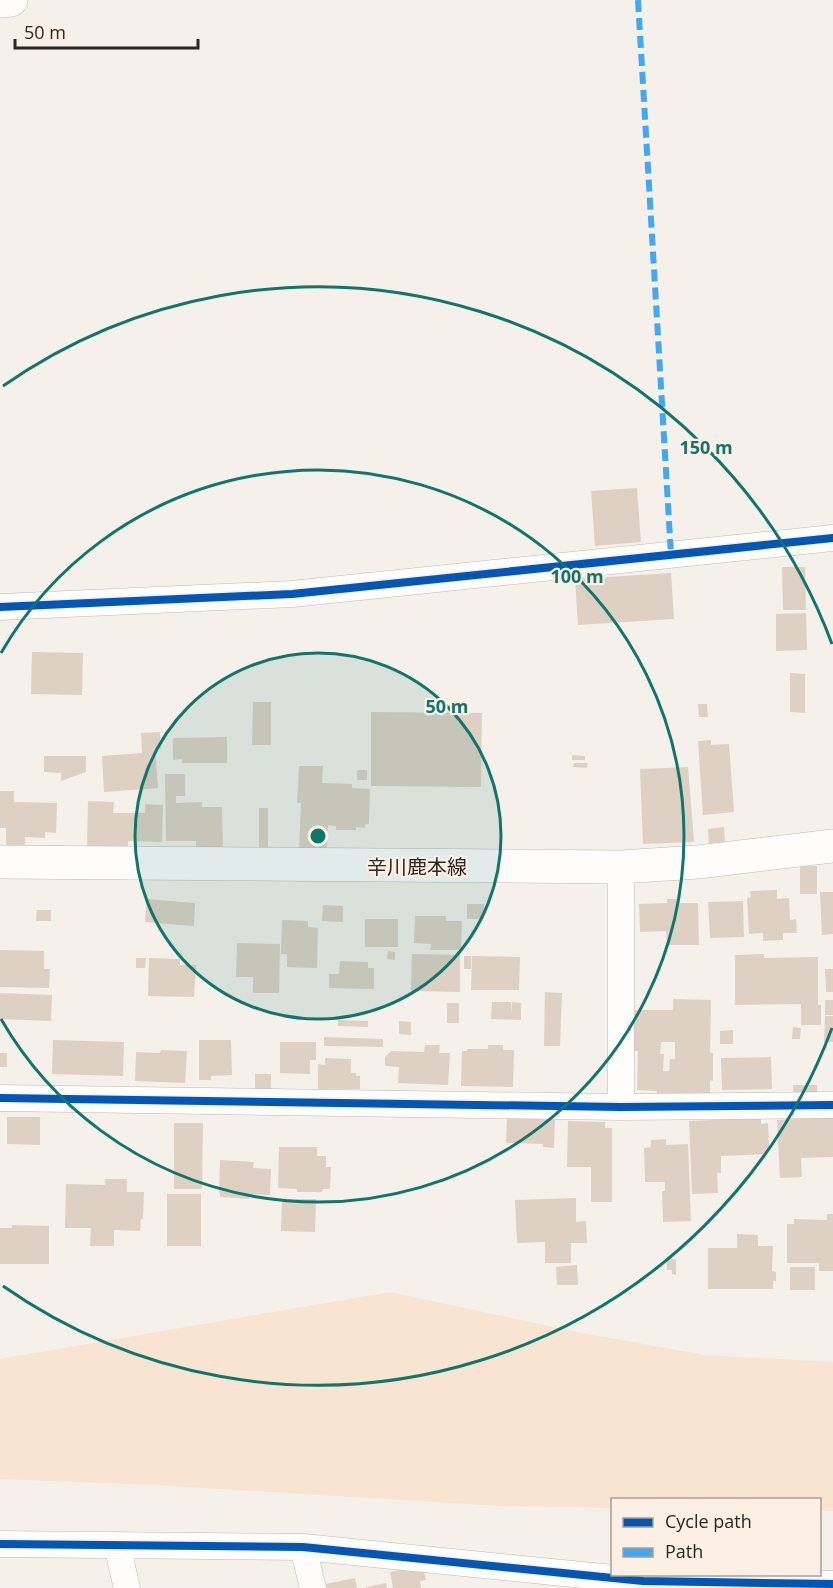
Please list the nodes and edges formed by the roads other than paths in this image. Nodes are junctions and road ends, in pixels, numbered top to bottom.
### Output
1 (11, 0) edge
2 (0, 1) edge
3 (833, 537) edge
4 (0, 607) edge
5 (833, 846) edge
6 (0, 862) edge
7 (621, 867) junction
8 (0, 1098) edge
9 (833, 1105) edge
10 (621, 1107) junction
11 (0, 1544) edge
12 (117, 1545) junction
13 (303, 1547) junction
14 (495, 1577) edge
15 (644, 1584) edge
16 (833, 1584) edge
17 (127, 1588) edge
18 (313, 1588) edge

1 - 2 main road
3 - 4 street
5 - 7 main road, 辛川鹿本線
6 - 7 main road, 辛川鹿本線
7 - 10 street
8 - 10 street
9 - 10 street
11 - 12 street
12 - 13 street
12 - 17 street
13 - 14 street
13 - 18 street
14 - 15 street
15 - 16 street

